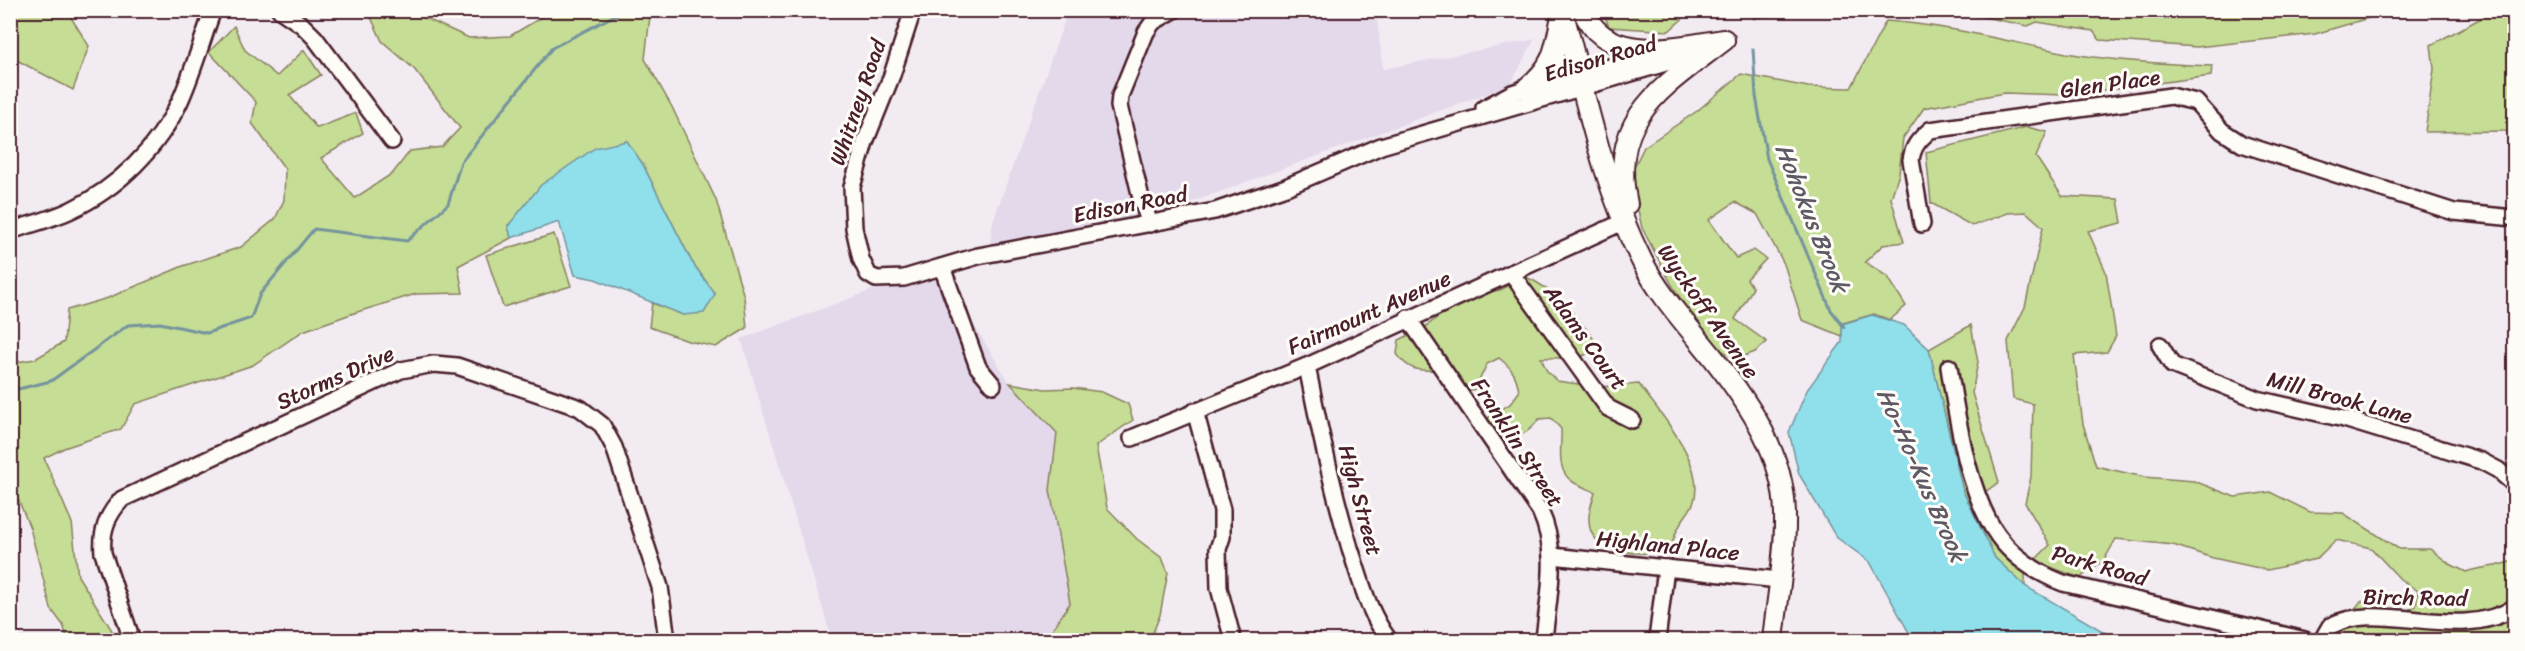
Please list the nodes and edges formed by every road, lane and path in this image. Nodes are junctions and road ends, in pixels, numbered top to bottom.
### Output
1 (213, 10) edge
2 (280, 10) edge
3 (913, 10) edge
4 (1173, 10) edge
5 (1583, 10) edge
6 (1563, 12) edge
7 (1724, 40) junction
8 (1582, 81) junction
9 (1527, 88) junction
10 (1458, 122) junction
11 (392, 141) dead end
12 (2514, 218) edge
13 (1623, 222) junction
14 (1150, 224) junction
15 (1922, 224) dead end
16 (10, 231) edge
17 (1638, 252) junction
18 (942, 267) junction
19 (1511, 273) junction
20 (1408, 318) junction
21 (2160, 345) dead end
22 (1307, 366) junction
23 (1949, 367) dead end
24 (993, 385) dead end
25 (1195, 411) junction
26 (1632, 420) dead end
27 (1132, 438) dead end
28 (2514, 484) edge
29 (1552, 556) junction
30 (1666, 568) junction
31 (1779, 580) junction
32 (2514, 608) edge
33 (132, 640) edge
34 (667, 640) edge
35 (1233, 640) edge
36 (1389, 640) edge
37 (1544, 640) edge
38 (1657, 640) edge
39 (1773, 640) edge
40 (2305, 640) edge
41 (2322, 640) edge

1 - 16 street
2 - 11 street
3 - 18 street, Whitney Road
4 - 14 street
5 - 7 main road
6 - 8 main road, Wyckoff Avenue
6 - 9 main road
7 - 8 street, Edison Road
7 - 17 main road
8 - 9 street, Edison Road
8 - 10 street, Edison Road
8 - 13 main road, Wyckoff Avenue
9 - 10 street, Edison Road
10 - 14 street, Edison Road
12 - 15 street, Glen Place
13 - 17 main road, Wyckoff Avenue
13 - 19 street, Fairmount Avenue
14 - 18 street, Edison Road
17 - 31 main road, Wyckoff Avenue
18 - 24 street
19 - 20 street, Fairmount Avenue
19 - 26 street, Adams Court
20 - 22 street, Fairmount Avenue
20 - 29 street, Franklin Street
21 - 28 street, Mill Brook Lane
22 - 25 street, Fairmount Avenue
22 - 36 street, High Street
23 - 40 street, Park Road
25 - 27 street, Fairmount Avenue
25 - 35 street
29 - 30 street, Highland Place
29 - 37 street, Franklin Street
30 - 31 street, Highland Place
30 - 38 street
31 - 39 main road, Wyckoff Avenue
32 - 41 street, Birch Road
33 - 34 street, Storms Drive

